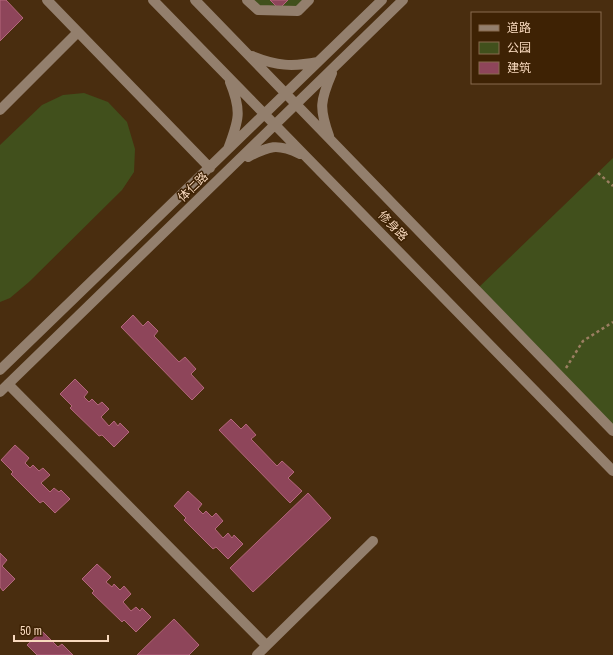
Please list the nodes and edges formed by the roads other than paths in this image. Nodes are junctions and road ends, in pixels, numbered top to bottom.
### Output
1 (47, 0) edge
2 (153, 0) edge
3 (195, 0) edge
4 (248, 0) edge
5 (309, 0) edge
6 (382, 0) edge
7 (403, 0) edge
8 (78, 32) junction
9 (247, 54) junction
10 (318, 62) junction
11 (333, 69) junction
12 (228, 76) junction
13 (286, 94) junction
14 (297, 105) junction
15 (0, 110) edge
16 (265, 114) junction
17 (276, 125) junction
18 (331, 140) junction
19 (228, 150) junction
20 (306, 156) junction
21 (239, 161) junction
22 (210, 168) junction
23 (0, 370) edge
24 (8, 384) junction
25 (0, 392) edge
26 (613, 431) edge
27 (613, 471) edge
28 (373, 541) dead end
29 (266, 645) junction
30 (257, 655) edge

1 - 8 street
2 - 12 street, 修身路
3 - 9 street, 修身路
4 - 5 street
6 - 10 street, 体仁路
7 - 11 street, 体仁路
8 - 15 street
8 - 22 street
9 - 10 street
9 - 13 street, 修身路
10 - 13 street, 体仁路
11 - 14 street, 体仁路
11 - 18 street
12 - 16 street, 修身路
12 - 19 street
13 - 14 street, 修身路
13 - 16 street, 体仁路
14 - 17 street, 体仁路
14 - 18 street, 修身路
16 - 17 street, 修身路
16 - 19 street, 体仁路
17 - 20 street, 修身路
17 - 21 street, 体仁路
18 - 26 street, 修身路
19 - 22 street, 体仁路
20 - 21 street
20 - 27 street, 修身路
21 - 24 street, 体仁路
22 - 23 street, 体仁路
24 - 25 street, 体仁路
24 - 29 street
28 - 29 street
29 - 30 street

